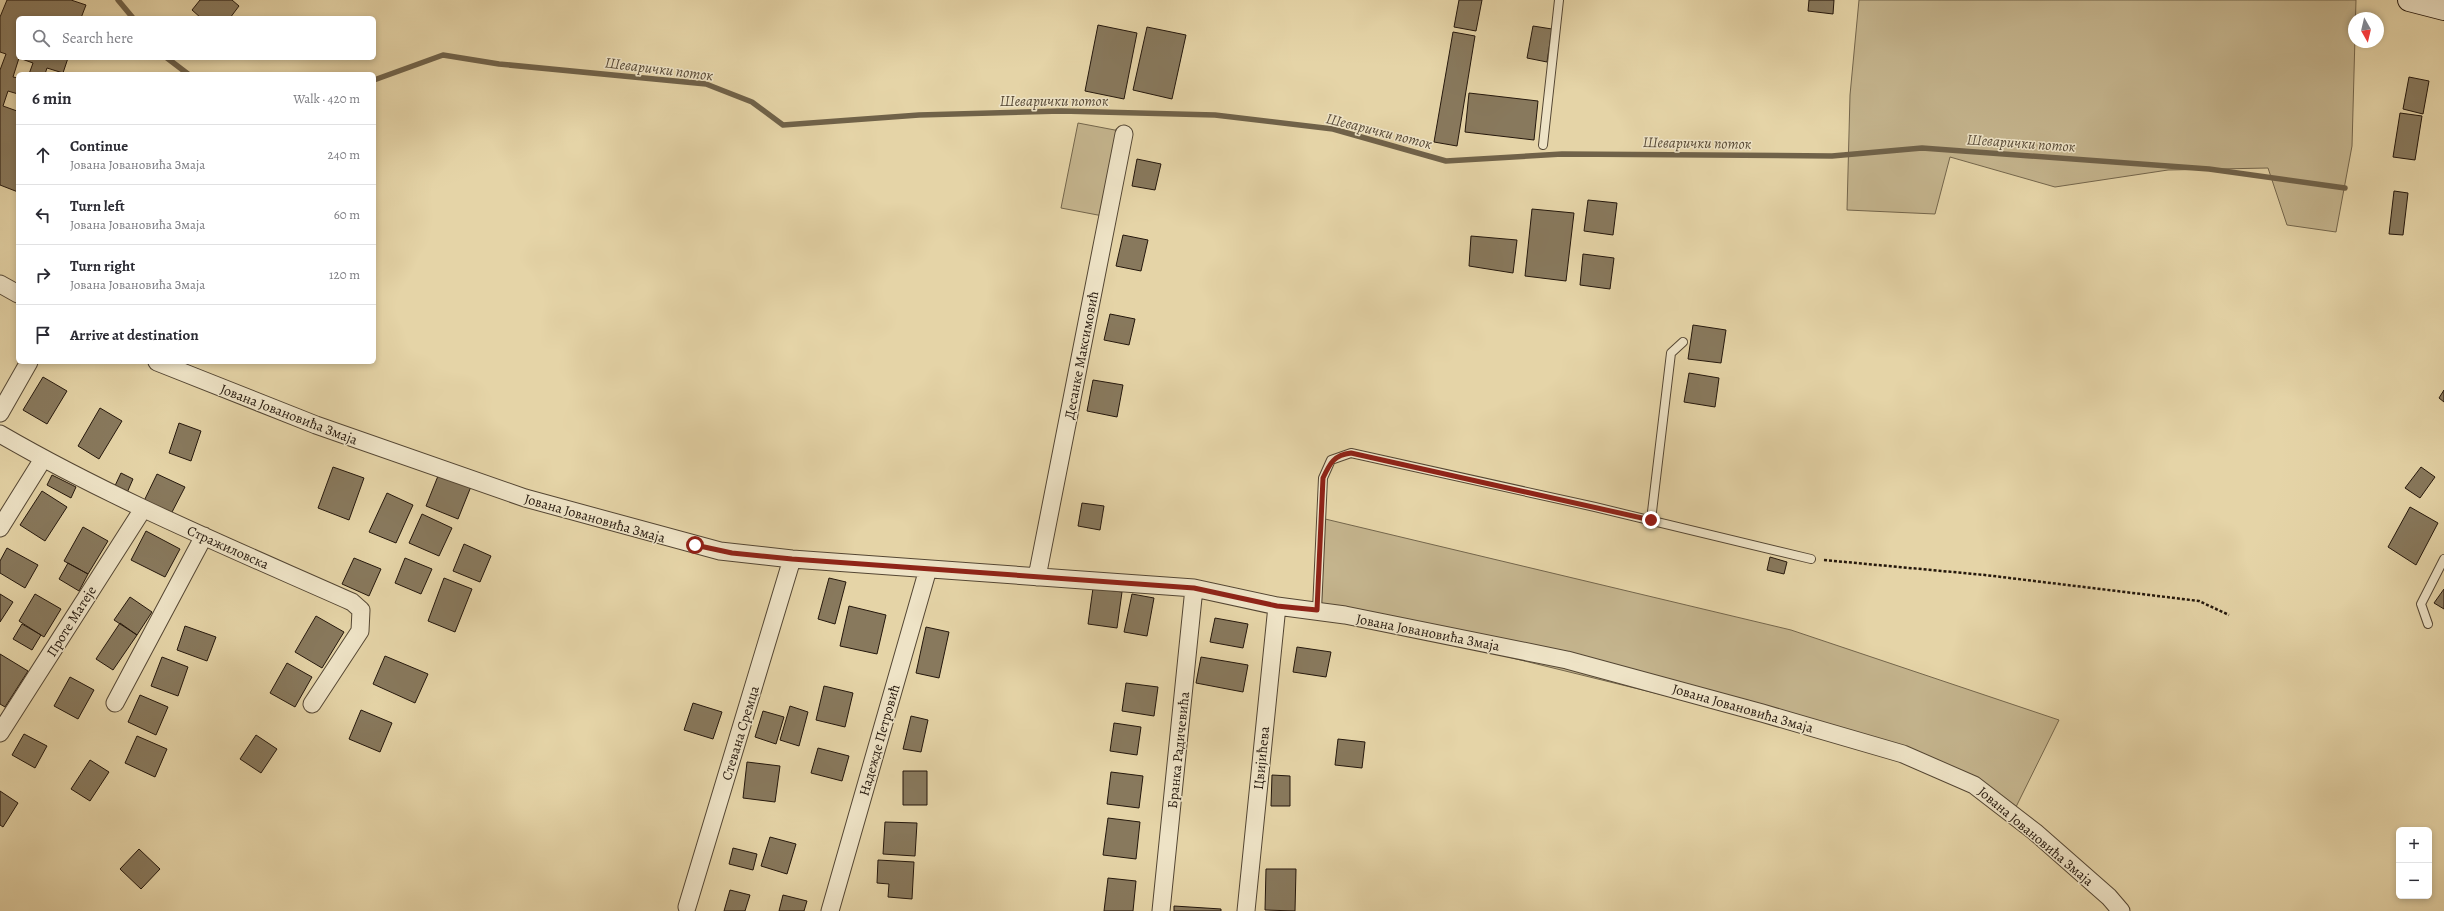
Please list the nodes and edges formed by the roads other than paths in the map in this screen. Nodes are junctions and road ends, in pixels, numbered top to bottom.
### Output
1 (1559, 0) edge
2 (2409, 0) edge
3 (2444, 9) edge
4 (1124, 134) dead end
5 (1543, 145) dead end
6 (0, 284) edge
7 (16, 293) edge
8 (1683, 342) dead end
9 (28, 364) edge
10 (162, 364) edge
11 (0, 413) edge
12 (0, 434) edge
13 (43, 459) junction
14 (143, 509) junction
15 (1651, 520) junction
16 (0, 528) edge
17 (204, 536) junction
18 (792, 559) junction
19 (1811, 559) road end
20 (2444, 559) edge
21 (928, 569) junction
22 (1037, 577) junction
23 (1194, 588) junction
24 (1277, 606) junction
25 (1317, 610) junction
26 (2428, 624) dead end
27 (115, 703) dead end
28 (312, 704) dead end
29 (0, 733) edge
30 (687, 907) dead end
31 (830, 911) edge
32 (1161, 911) edge
33 (1246, 911) edge
34 (2121, 911) edge

1 - 5 lane
2 - 3 main road
4 - 22 street, Десанке Максимовић
6 - 7 street
8 - 15 lane
9 - 11 street
10 - 18 street, Јована Јовановића Змаја
12 - 13 street, Стражиловска
13 - 14 street, Стражиловска
13 - 16 street
14 - 17 street, Стражиловска
14 - 29 street, Проте Матеје
15 - 19 lane
15 - 25 lane
17 - 27 street
17 - 28 street, Стражиловска
18 - 21 street, Јована Јовановића Змаја
18 - 30 street, Стевана Сремца
20 - 26 lane
21 - 22 street, Јована Јовановића Змаја
21 - 31 street, Надежде Петровић
22 - 23 street, Јована Јовановића Змаја
23 - 24 street, Јована Јовановића Змаја
23 - 32 street, Бранка Радичевића
24 - 25 street, Јована Јовановића Змаја
24 - 33 street, Цвијићева
25 - 34 street, Јована Јовановића Змаја

